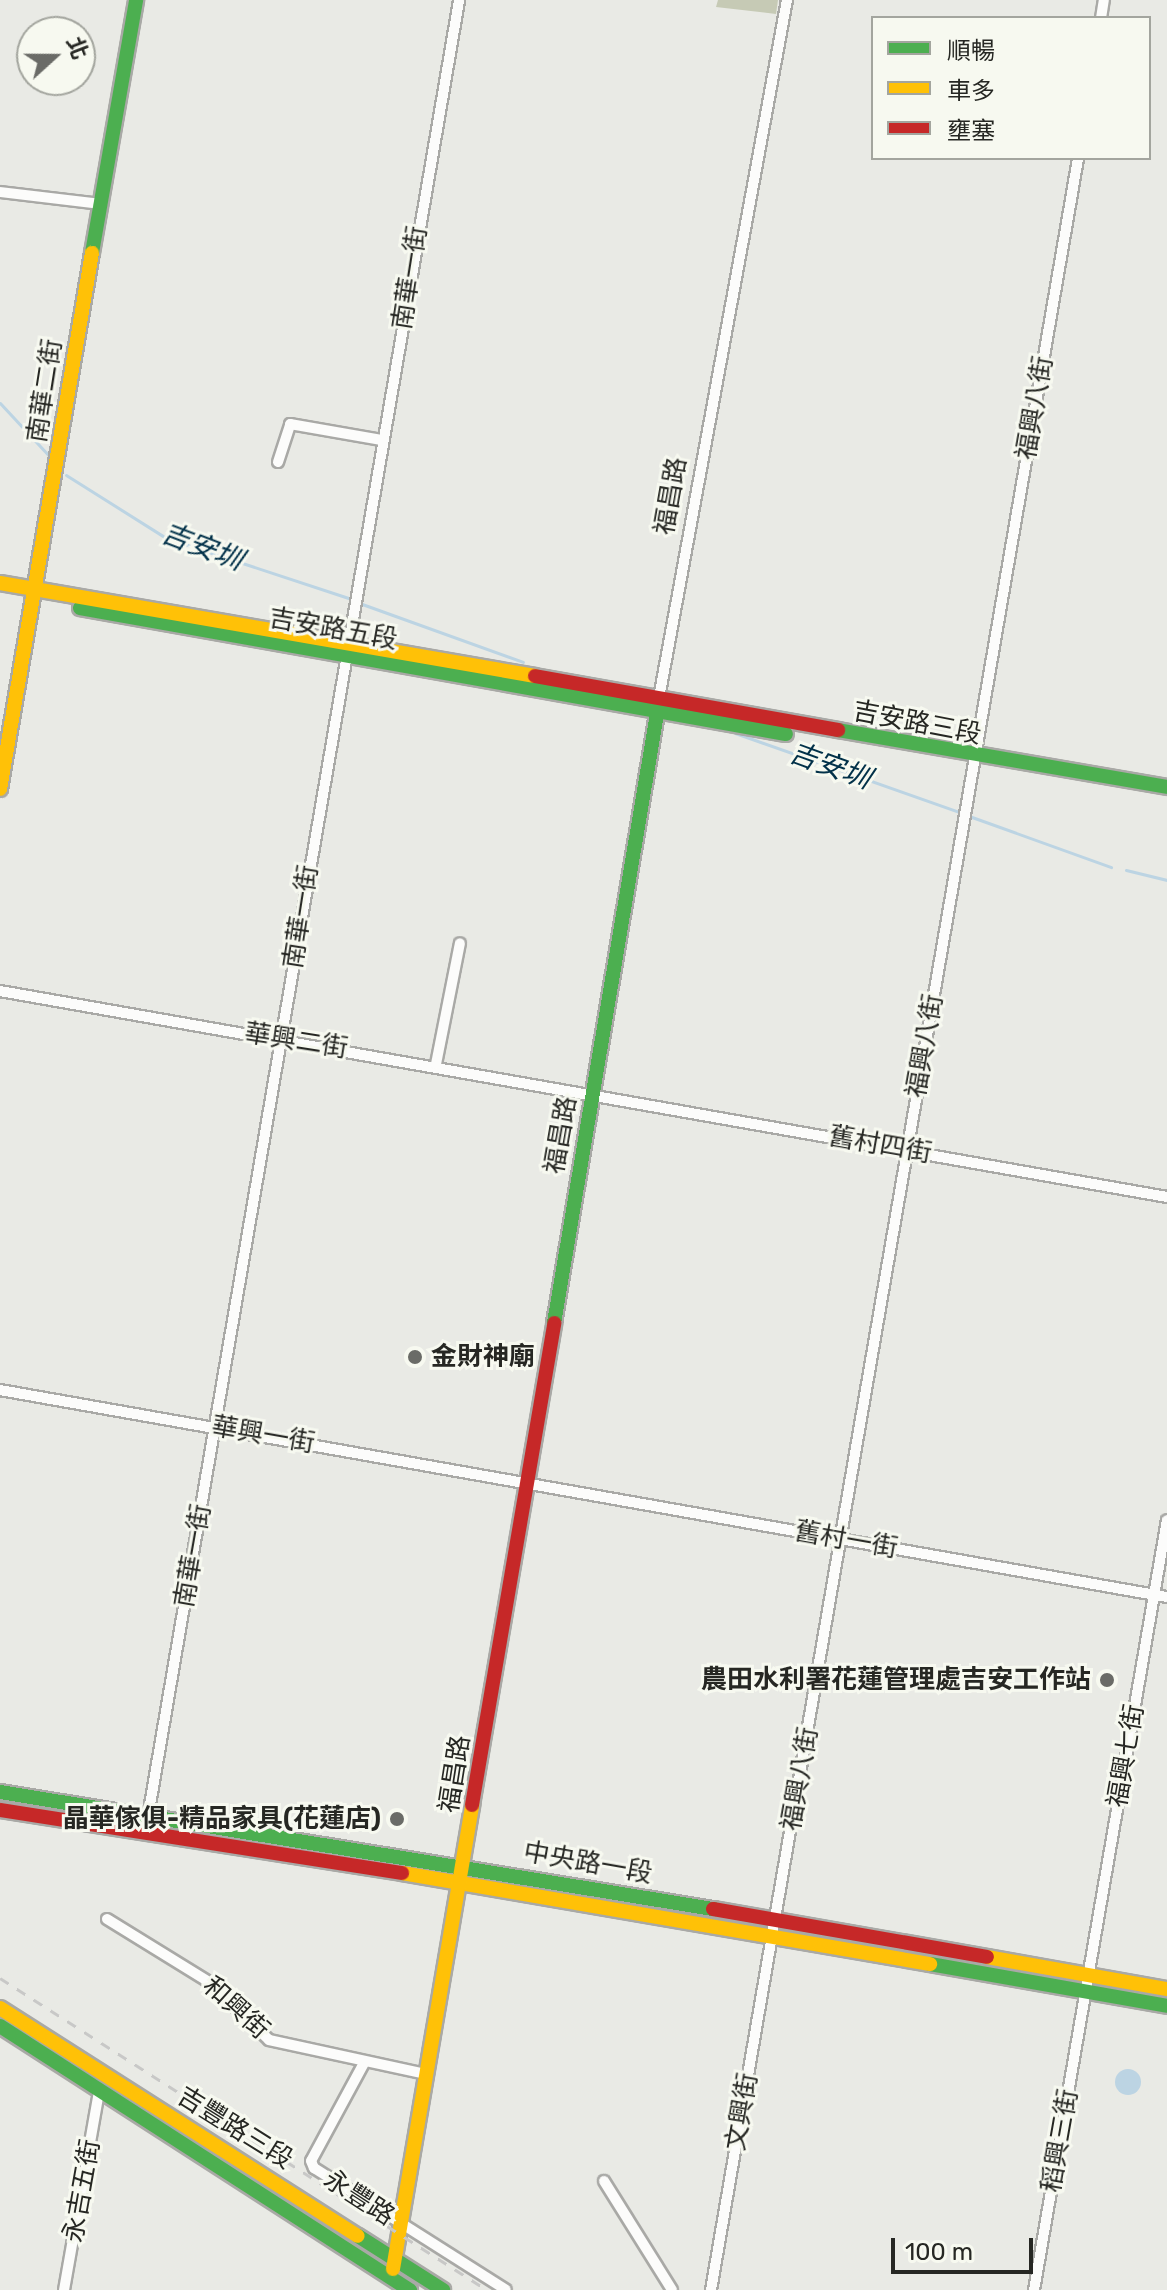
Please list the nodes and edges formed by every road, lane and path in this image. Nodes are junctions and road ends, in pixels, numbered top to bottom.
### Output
1 (136, 0) edge
2 (459, 0) edge
3 (787, 0) edge
4 (1078, 160) edge
5 (0, 192) edge
6 (100, 204) junction
7 (382, 440) junction
8 (278, 462) dead end
9 (0, 583) edge
10 (0, 593) edge
11 (36, 595) junction
12 (346, 649) junction
13 (659, 705) junction
14 (974, 763) junction
15 (1167, 787) edge
16 (0, 789) edge
17 (1167, 797) edge
18 (460, 943) dead end
19 (0, 991) edge
20 (282, 1039) junction
21 (436, 1064) junction
22 (593, 1092) junction
23 (907, 1149) junction
24 (1167, 1197) edge
25 (0, 1390) edge
26 (215, 1427) junction
27 (526, 1481) junction
28 (1167, 1520) edge
29 (840, 1539) junction
30 (1154, 1594) junction
31 (1167, 1597) edge
32 (0, 1792) edge
33 (0, 1810) edge
34 (148, 1817) junction
35 (145, 1834) junction
36 (465, 1865) junction
37 (462, 1882) junction
38 (107, 1919) dead end
39 (774, 1928) junction
40 (1088, 1977) junction
41 (1167, 1989) edge
42 (1085, 1992) junction
43 (1167, 2006) edge
44 (0, 2008) edge
45 (0, 2026) edge
46 (364, 2063) junction
47 (426, 2074) junction
48 (99, 2092) junction
49 (604, 2181) dead end
50 (401, 2225) junction
51 (399, 2260) junction
52 (388, 2283) edge
53 (64, 2290) edge
54 (410, 2290) edge
55 (443, 2290) edge
56 (506, 2290) edge
57 (672, 2290) edge
58 (711, 2290) edge
59 (1034, 2290) edge

1 - 6 street, 南華二街
2 - 7 street, 南華一街
3 - 13 street, 福昌路
4 - 14 street, 福興八街
5 - 6 street
6 - 11 street, 南華二街
7 - 8 street
7 - 12 street, 南華一街
9 - 11 street, 吉安路五段
10 - 11 street, 吉安路五段
11 - 12 street, 吉安路五段
11 - 16 street, 南華二街
12 - 13 street, 吉安路五段
12 - 20 street, 南華一街
13 - 14 street, 吉安路三段
13 - 22 street, 福昌路
14 - 15 street, 吉安路三段
14 - 17 street, 吉安路三段
14 - 23 street, 福興八街
18 - 21 street
19 - 20 street, 華興二街
20 - 21 street, 華興二街
20 - 26 street, 南華一街
21 - 22 street, 華興二街
22 - 23 street, 舊村四街
22 - 27 street, 福昌路
23 - 24 street, 舊村四街
23 - 29 street, 福興八街
25 - 26 street, 華興一街
26 - 27 street, 華興一街
26 - 34 street, 南華一街
27 - 29 street, 舊村一街
27 - 36 street, 福昌路
28 - 30 street, 福興七街
29 - 30 street, 舊村一街
29 - 39 street, 福興八街
30 - 31 street, 舊村一街
30 - 40 street, 福興七街
32 - 34 street, 中央路一段
33 - 35 street, 中央路一段
34 - 35 street, 南華一街
34 - 36 street, 中央路一段
35 - 37 street, 中央路一段
36 - 37 street, 福昌路
36 - 39 street, 中央路一段
37 - 39 street, 中央路一段
37 - 47 street, 福昌路
38 - 46 street, 和興街
39 - 40 street, 中央路一段
39 - 42 street, 中央路一段
39 - 58 street, 文興街
40 - 41 street, 中央路一段
40 - 42 street, 福興七街
42 - 43 street, 中央路一段
42 - 59 street, 稻興三街
44 - 51 street, 吉豐路三段
45 - 48 street, 吉豐路三段
46 - 47 street, 和興街
46 - 50 street, 永豐路
47 - 50 street, 福昌路
48 - 52 street, 吉豐路三段
48 - 53 street, 永吉五街
49 - 57 street
50 - 51 street, 福昌路
50 - 56 street, 永豐路
51 - 52 street, 福昌路
51 - 55 street, 吉豐路三段
52 - 54 street, 吉豐路三段

